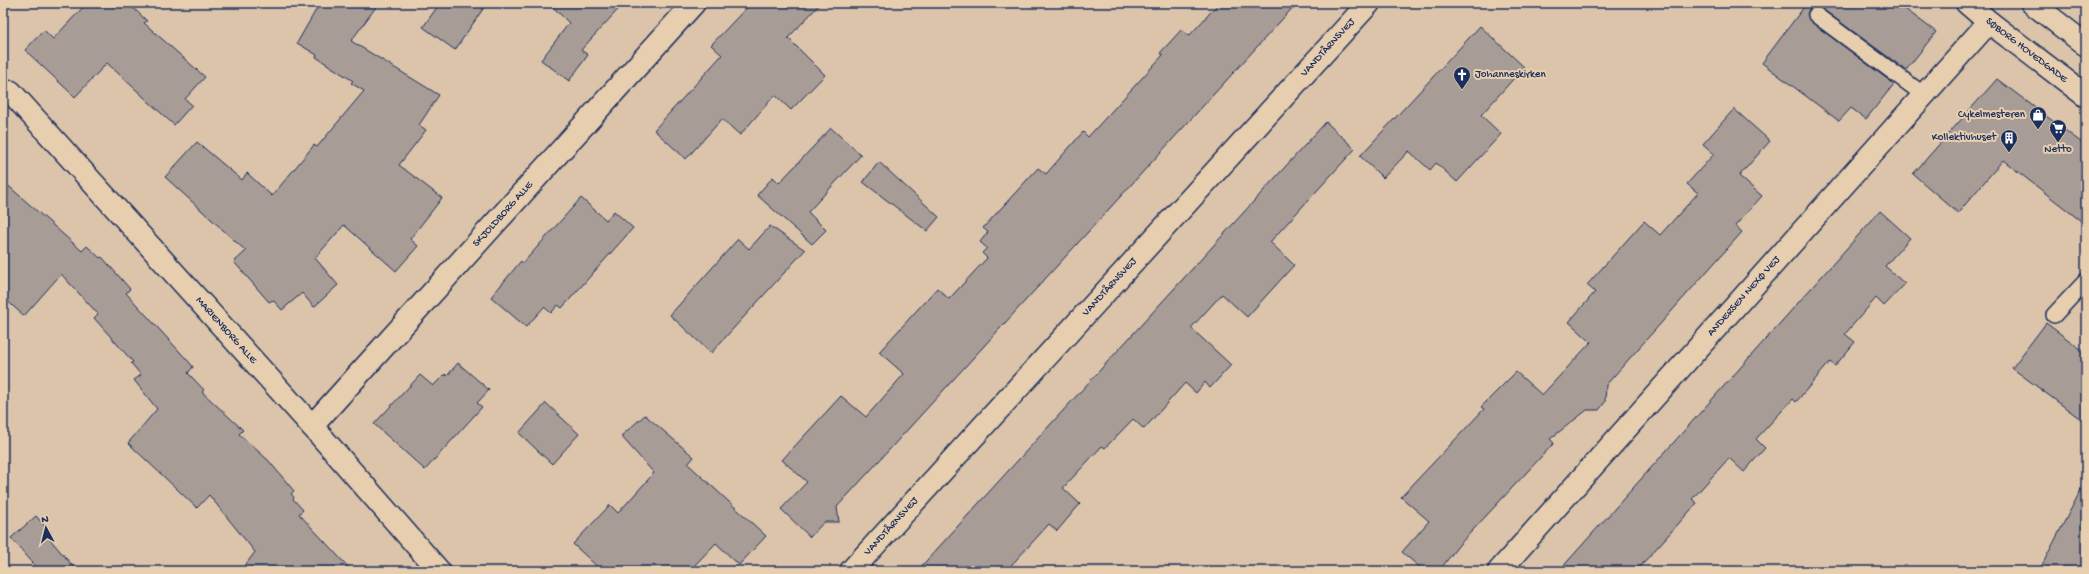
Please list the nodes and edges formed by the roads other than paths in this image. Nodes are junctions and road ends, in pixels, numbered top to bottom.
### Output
1 (694, 3) edge
2 (1369, 3) edge
3 (1967, 3) edge
4 (2032, 3) edge
5 (1816, 15) dead end
6 (1989, 22) junction
7 (2086, 45) edge
8 (11, 92) dead end
9 (1924, 95) junction
10 (2086, 96) edge
11 (2086, 281) edge
12 (2054, 314) dead end
13 (312, 426) junction
14 (439, 571) edge
15 (851, 571) edge
16 (1499, 571) edge

1 - 13 street, SKJOLDBORG ALLE
2 - 15 street, VANDTÅRNSVEJ
3 - 6 street, SØBORG HOVEDGADE
4 - 7 street
5 - 9 lane
6 - 9 street, ANDERSEN NEXØ VEJ
6 - 10 street, SØBORG HOVEDGADE
8 - 13 street, MARIENBORG ALLE
9 - 16 street, ANDERSEN NEXØ VEJ
11 - 12 lane
13 - 14 street, MARIENBORG ALLE

